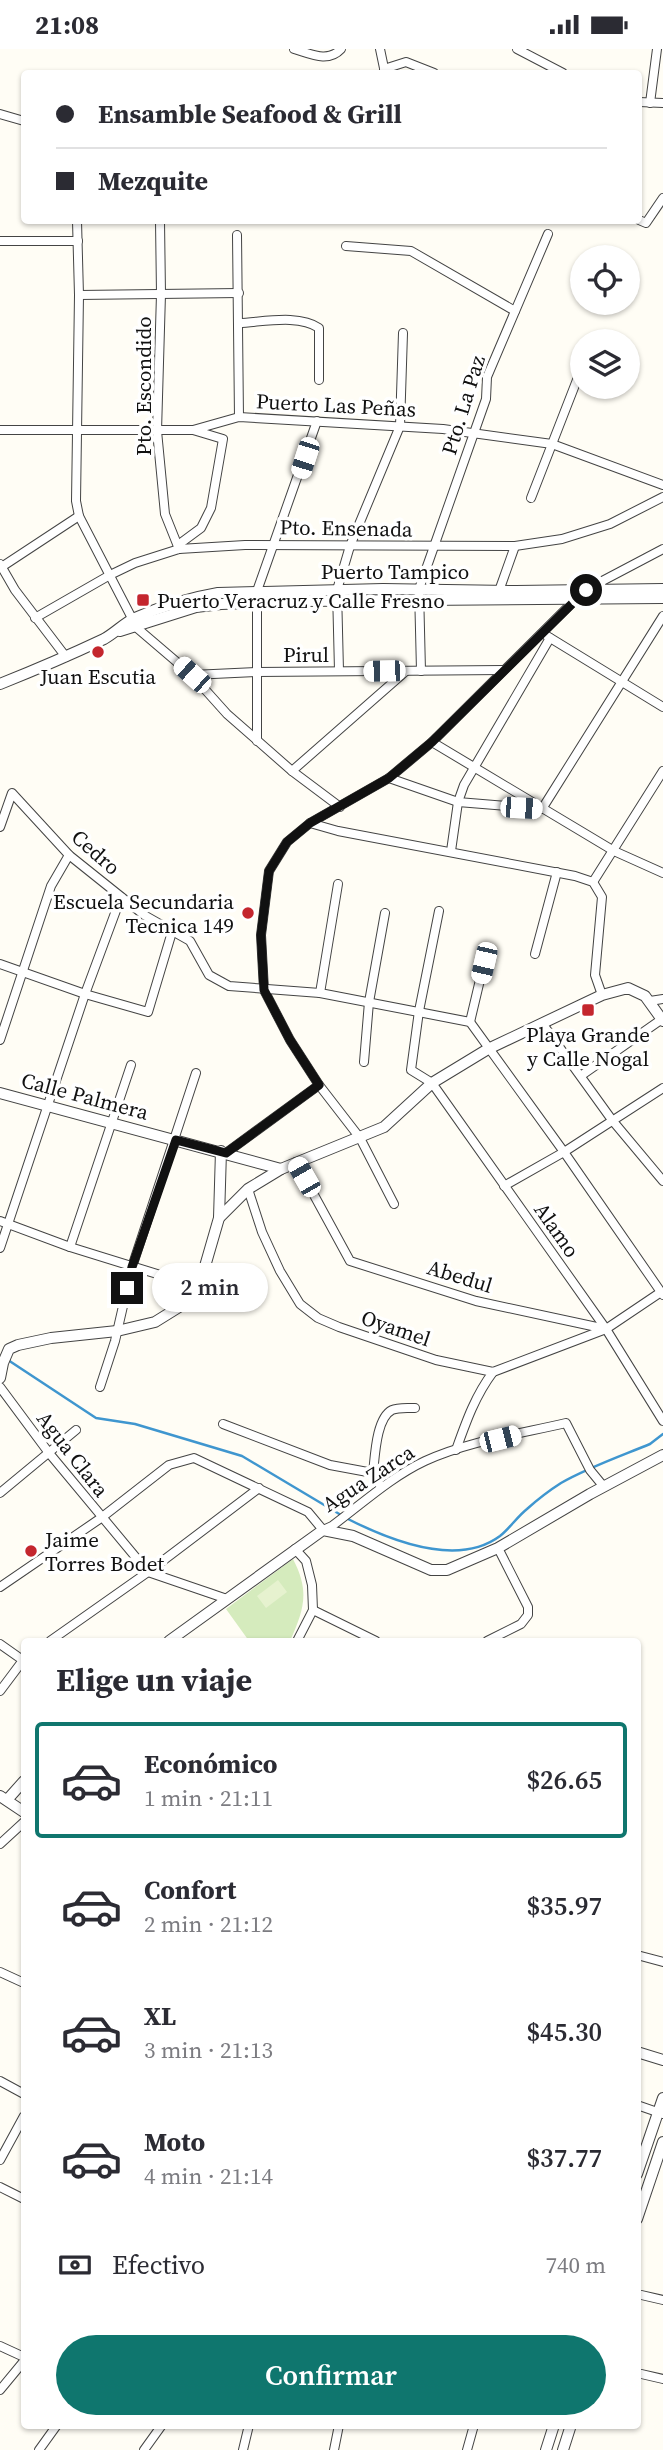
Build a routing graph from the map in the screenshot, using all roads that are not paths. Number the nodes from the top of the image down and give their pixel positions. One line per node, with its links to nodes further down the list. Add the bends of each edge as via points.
1 (294, 49): 2 (street, via 322,57 336,55)
2 (341, 49)
3 (380, 49): 6 (street)
4 (517, 49): 9 (street)
5 (657, 49): 11 (street)
6 (385, 70)
7 (387, 70): 8 (street, via 406,62)
8 (426, 70)
9 (557, 70)
10 (642, 102): 11 (street)
11 (650, 103): 12 (street)
12 (663, 103)
13 (0, 114): 14 (street)
14 (21, 120)
15 (663, 198): 16 (street, via 646,223)
16 (642, 221)
17 (77, 224): 22 (street)
18 (160, 224): 25 (street, Pto. Escondido)
19 (548, 234): 27 (street, Pto. La Paz)
20 (237, 235): 24 (street)
21 (0, 241): 22 (street)
22 (78, 241): 26 (street)
23 (346, 246): 27 (street, via 411,251)
24 (239, 293): 25 (street); 28 (street)
25 (161, 294): 26 (street); 38 (street, Pto. Escondido)
26 (79, 295): 36 (street)
27 (515, 311): 39 (street, Pto. La Paz, via 487,377 486,399)
28 (239, 323): 30 (street, via 295,321 319,328); 32 (street)
29 (403, 333): 34 (street)
30 (319, 380)
31 (570, 398): 40 (street)
32 (239, 417): 33 (street, Puerto Las Peñas); 37 (street, Puerto Las Peñas)
33 (317, 421): 34 (street, Puerto Las Peñas); 45 (street)
34 (400, 426): 39 (street, Puerto Las Peñas); 46 (street)
35 (0, 430): 36 (street, Puerto Las Peñas)
36 (76, 430): 38 (street, Puerto Las Peñas); 44 (street)
37 (192, 430): 38 (street, Puerto Las Peñas); 48 (street, via 223,439 211,508 201,528)
38 (158, 431): 48 (street, Pto. Escondido, via 165,515)
39 (473, 433): 40 (street, Puerto Las Peñas); 49 (street, Pto. La Paz)
40 (552, 444): 41 (street, Puerto Las Peñas); 43 (street)
41 (663, 485)
42 (663, 497): 47 (street, Pto. Ensenada, via 562,540)
43 (531, 499)
44 (79, 516): 51 (street); 52 (street)
45 (273, 545): 46 (street, Pto. Ensenada); 48 (street, Pto. Ensenada); 57 (street)
46 (350, 546): 49 (street, Pto. Ensenada); 58 (street)
47 (515, 546): 49 (street, Pto. Ensenada); 55 (street)
48 (179, 547): 52 (street, Pto. Ensenada)
49 (433, 547): 56 (street, Pto. La Paz)
50 (663, 548): 54 (street)
51 (0, 567): 62 (street)
52 (110, 575): 62 (street, Pto. Ensenada); 63 (street)
53 (663, 589): 54 (street, Puerto Tampico)
54 (586, 590): 55 (street, Puerto Tampico); 60 (street)
55 (499, 591): 56 (street, Puerto Tampico)
56 (419, 594): 58 (street, Puerto Tampico); 60 (street, Puerto Tampico); 70 (street)
57 (257, 596): 58 (street, Puerto Tampico); 63 (street, Puerto Tampico, via 192,597); 71 (street)
58 (337, 596): 68 (street)
59 (663, 598): 60 (street, Puerto Tampico)
60 (576, 599): 64 (street)
61 (663, 616): 73 (street)
62 (35, 618): 66 (street)
63 (134, 624): 66 (street); 72 (street)
64 (541, 633): 65 (street); 67 (street)
65 (550, 638): 73 (street); 78 (street)
66 (66, 657): 74 (street)
67 (504, 670): 70 (street, Pirul); 77 (street)
68 (339, 671): 69 (street, Pirul); 71 (street, Pirul)
69 (407, 671): 70 (street, Pirul); 79 (street)
70 (421, 671)
71 (257, 672): 72 (street, Pirul); 76 (street)
72 (192, 675): 76 (street)
73 (621, 681): 75 (street); 84 (street)
74 (0, 684)
75 (663, 707)
76 (257, 741): 79 (street)
77 (432, 742): 78 (street); 81 (street)
78 (473, 768): 82 (street); 84 (street)
79 (292, 771): 83 (street)
80 (663, 771): 88 (street)
81 (389, 778): 82 (street); 83 (street)
82 (458, 801): 84 (street); 87 (street)
83 (340, 807): 85 (street)
84 (542, 809): 88 (street)
85 (310, 823): 87 (street); 102 (street, via 287,842 269,871 261,935)
86 (0, 827): 89 (street, Cedro, via 12,793)
87 (451, 851): 90 (street)
88 (614, 851): 91 (street); 92 (street)
89 (69, 855): 94 (street, Cedro); 101 (street, via 51,886)
90 (557, 872): 92 (street); 98 (street)
91 (663, 873)
92 (593, 882): 105 (street, via 602,897 595,975)
93 (338, 884): 103 (street)
94 (121, 897): 97 (street, Cedro); 104 (street)
95 (439, 911): 109 (street)
96 (385, 913): 108 (street)
97 (172, 932): 102 (street, Cedro, via 190,941 209,975 229,986); 104 (street, via 148,1012)
98 (535, 954)
99 (484, 963): 111 (street)
100 (0, 964): 101 (street)
101 (23, 971): 104 (street); 113 (street)
102 (264, 990): 103 (street, Cedro); 120 (street)
103 (320, 993): 108 (street, Cedro)
104 (85, 994): 123 (street)
105 (602, 995): 107 (street, via 628,988); 112 (street)
106 (663, 999): 107 (street)
107 (650, 1001): 110 (street)
108 (369, 1002): 109 (street, Cedro); 115 (street)
109 (419, 1011): 111 (street, Cedro); 119 (street, Alamo, via 411,1070)
110 (662, 1020): 118 (street)
111 (470, 1022): 114 (street)
112 (542, 1023): 114 (street); 118 (street)
113 (0, 1040)
114 (488, 1049): 119 (street); 129 (street)
115 (364, 1062)
116 (131, 1065): 125 (street)
117 (196, 1073): 127 (street)
118 (582, 1075): 124 (street)
119 (432, 1083): 126 (street, via 384,1128); 133 (street, Alamo)
120 (319, 1085): 126 (street); 128 (street)
121 (663, 1087): 124 (street)
122 (0, 1093): 123 (street, Calle Palmera)
123 (49, 1106): 125 (street, Calle Palmera); 137 (street)
124 (612, 1120): 129 (street); 132 (street)
125 (113, 1123): 127 (street, Calle Palmera); 138 (street)
126 (360, 1138): 130 (street); 135 (street)
127 (176, 1140): 128 (street, Calle Palmera); 140 (street)
128 (223, 1152): 131 (street, Calle Palmera); 136 (street)
129 (564, 1152): 133 (street); 142 (street)
130 (296, 1163): 131 (street); 143 (street, Abedul, via 350,1261 476,1301)
131 (281, 1169): 134 (street)
132 (663, 1181)
133 (504, 1186): 143 (street, Alamo)
134 (248, 1189): 136 (street); 145 (street, Oyamel, via 280,1271 300,1304 318,1318 436,1360)
135 (394, 1203)
136 (219, 1219): 141 (street)
137 (4, 1222): 138 (street); 139 (street)
138 (70, 1247): 140 (street)
139 (0, 1248)
140 (132, 1267): 141 (street); 144 (street)
141 (199, 1287): 144 (street, via 192,1299 155,1322)
142 (662, 1294): 143 (street)
143 (606, 1329): 145 (street); 150 (street, Alamo)
144 (117, 1331): 146 (street, via 51,1338 9,1349); 148 (street)
145 (493, 1372): 153 (street, via 470,1411)
146 (0, 1378)
147 (0, 1387): 154 (street, Agua Clara)
148 (100, 1387)
149 (415, 1408): 156 (street, via 393,1409 384,1416)
150 (663, 1421)
151 (223, 1424): 156 (street, via 330,1465)
152 (76, 1430): 154 (street)
153 (456, 1450): 157 (street, Agua Zarca, via 566,1423 590,1470); 158 (street, Agua Zarca)
154 (49, 1453): 160 (street); 161 (street, Agua Clara)
155 (663, 1455): 157 (street)
156 (373, 1473): 158 (street)
157 (604, 1486): 163 (street)
158 (381, 1487): 162 (street, Agua Zarca)
159 (259, 1488): 161 (street, via 194,1458 169,1465); 162 (street, via 308,1512); 165 (street)
160 (0, 1493)
161 (101, 1518): 165 (street, Agua Clara); 166 (street)
162 (327, 1528): 163 (street, via 431,1570 447,1570); 164 (street)
163 (498, 1548): 173 (street, via 528,1615 521,1624)
164 (295, 1549): 167 (street); 168 (street, via 306,1561)
165 (148, 1572): 167 (street); 169 (street)
166 (0, 1587)
167 (227, 1599): 170 (street)
168 (313, 1610): 171 (street); 172 (street)
169 (54, 1638)
170 (173, 1638)
171 (299, 1638)
172 (370, 1638)
173 (493, 1638)
174 (0, 1644): 175 (street)
175 (21, 1658)
176 (21, 1664): 177 (street)
177 (0, 1691)
178 (21, 1783): 179 (street)
179 (3, 1798): 180 (street)
180 (21, 1810)
181 (21, 1825): 182 (street)
182 (0, 1843)
183 (641, 1956): 184 (street)
184 (663, 1962)
185 (0, 1972): 186 (street)
186 (21, 1982)
187 (641, 2053): 188 (street)
188 (663, 2060)
189 (0, 2081): 190 (street)
190 (21, 2092)
191 (663, 2098): 193 (street)
192 (641, 2106): 193 (street)
193 (661, 2114): 197 (street)
194 (21, 2122): 196 (street)
195 (663, 2142): 200 (street)
196 (0, 2160)
197 (641, 2164)
198 (0, 2187): 199 (street)
199 (21, 2198)
200 (641, 2207)
201 (641, 2295): 202 (street)
202 (663, 2300)
203 (0, 2346): 204 (street)
204 (21, 2357)
205 (21, 2363): 208 (street)
206 (641, 2374): 207 (street)
207 (663, 2379)
208 (0, 2390)
209 (54, 2429): 216 (street)
210 (159, 2429): 217 (street)
211 (248, 2429): 218 (street)
212 (338, 2429): 219 (street)
213 (473, 2429): 220 (street)
214 (553, 2429): 221 (street)
215 (570, 2429): 222 (street)
216 (39, 2450)
217 (144, 2450)
218 (243, 2450)
219 (334, 2450)
220 (467, 2450)
221 (545, 2450)
222 (563, 2450)

